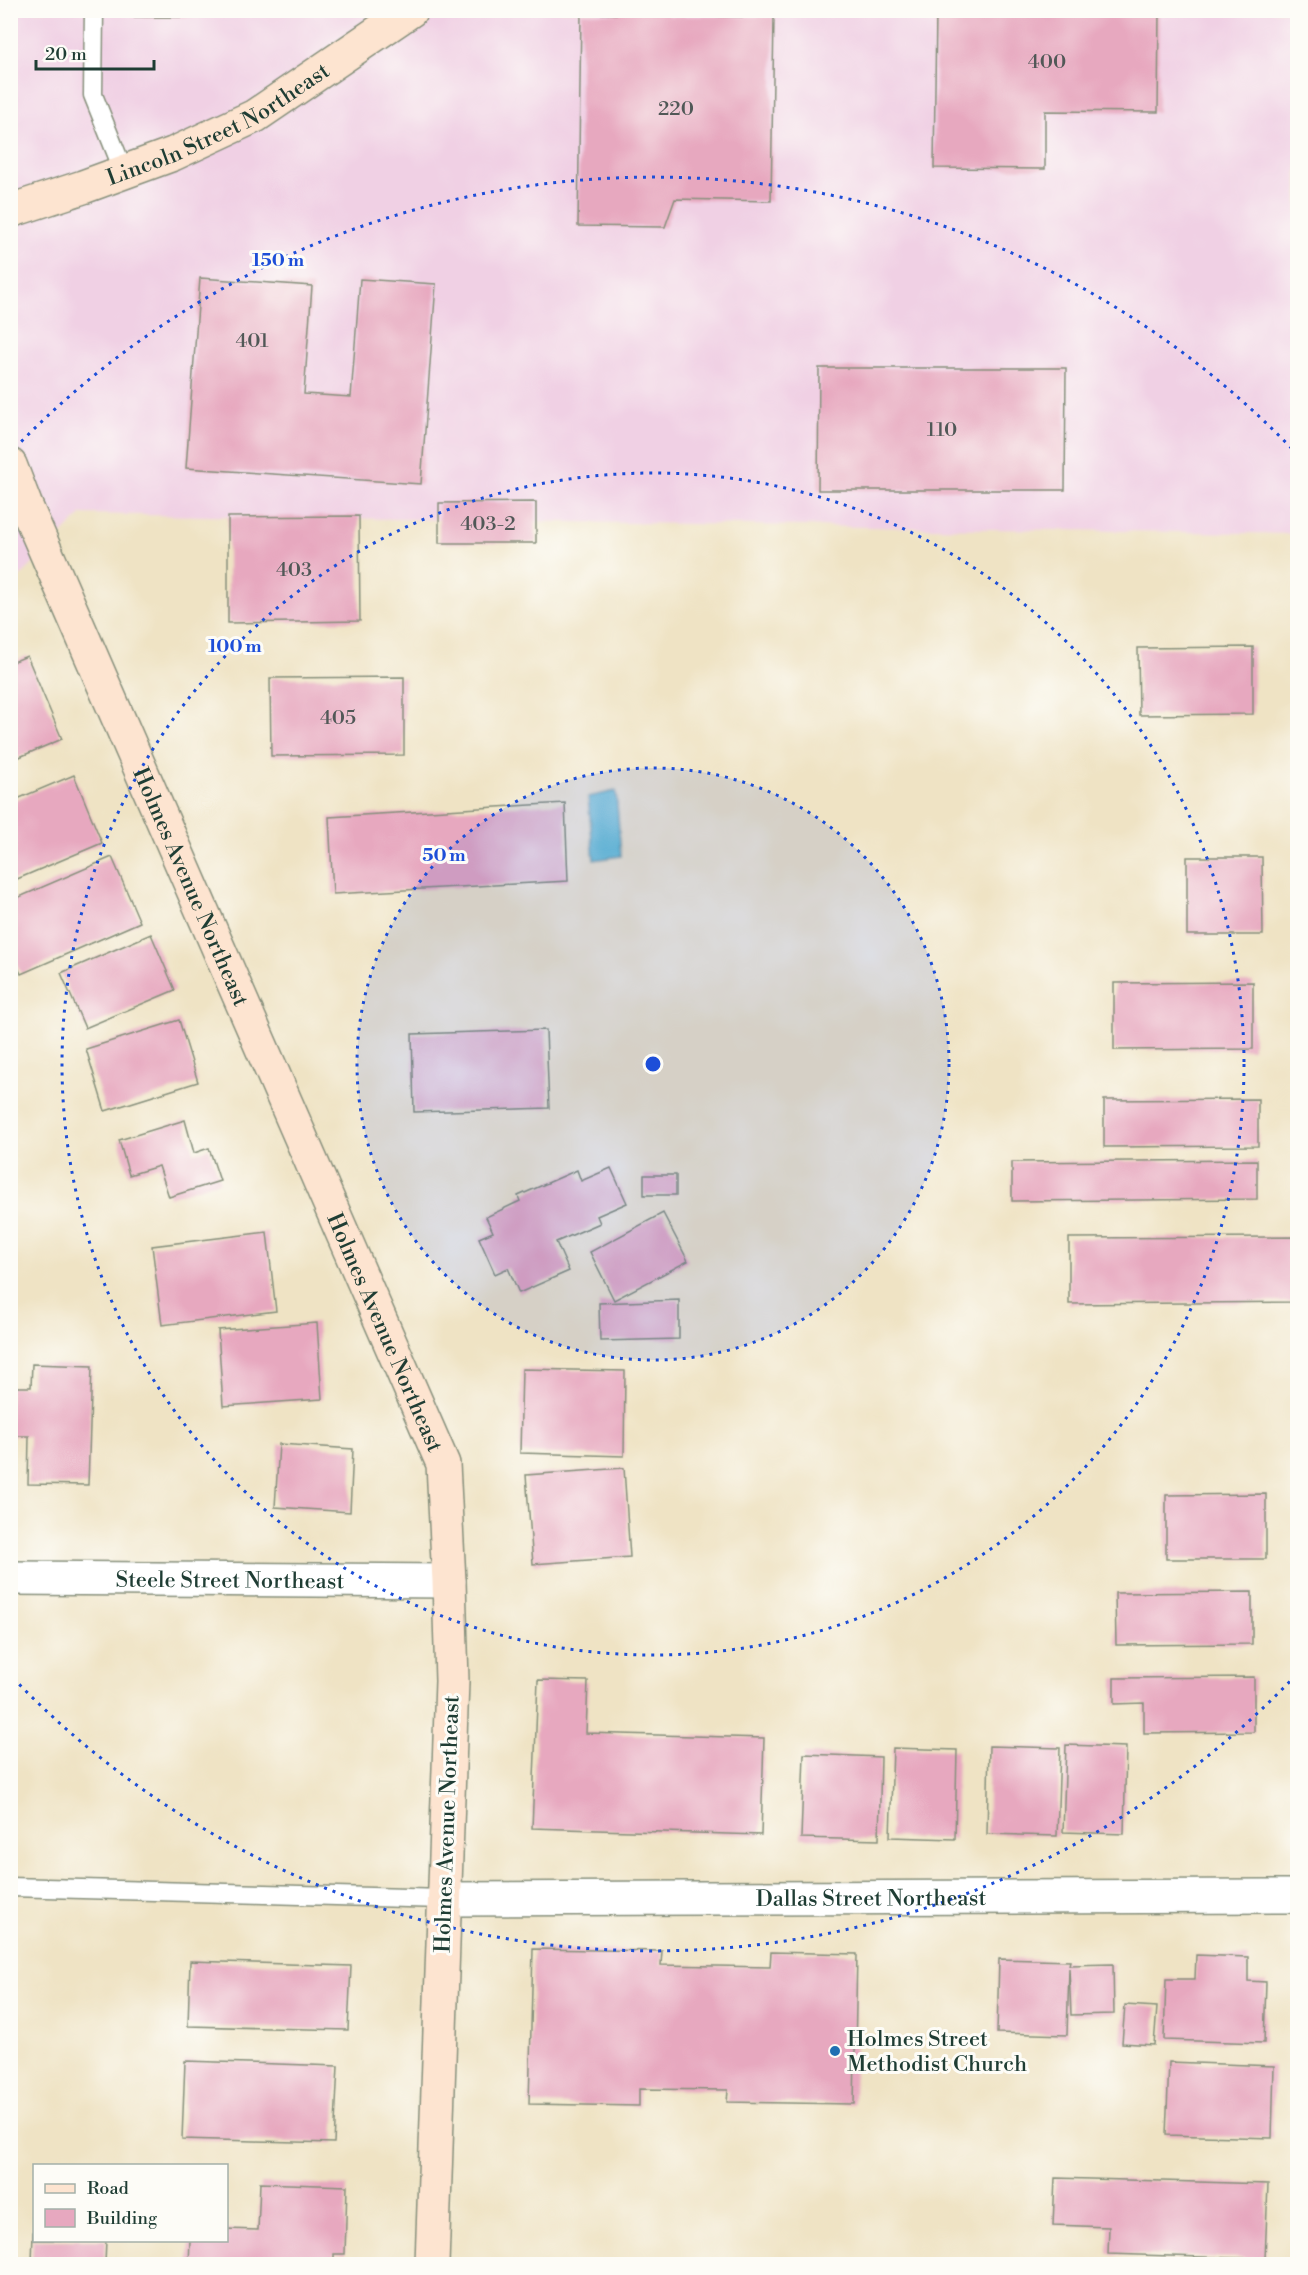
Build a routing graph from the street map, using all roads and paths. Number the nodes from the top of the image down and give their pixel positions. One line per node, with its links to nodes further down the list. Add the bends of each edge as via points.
1 (94, 10): 3 (lane, via 93,95)
2 (411, 10): 3 (main road, Lincoln Street Northeast, via 255,116)
3 (124, 172): 4 (main road, Lincoln Street Northeast)
4 (10, 211)
5 (10, 465): 6 (main road, Holmes Avenue Northeast)
6 (18, 510): 8 (main road, Holmes Avenue Northeast, via 442,1464)
7 (10, 1578): 8 (street, Steele Street Northeast)
8 (449, 1581): 11 (main road, Holmes Avenue Northeast, via 452,1681)
9 (10, 1887): 11 (lane)
10 (1298, 1896): 11 (street, Dallas Street Northeast)
11 (443, 1899): 12 (main road, Holmes Avenue Northeast)
12 (432, 2265)

